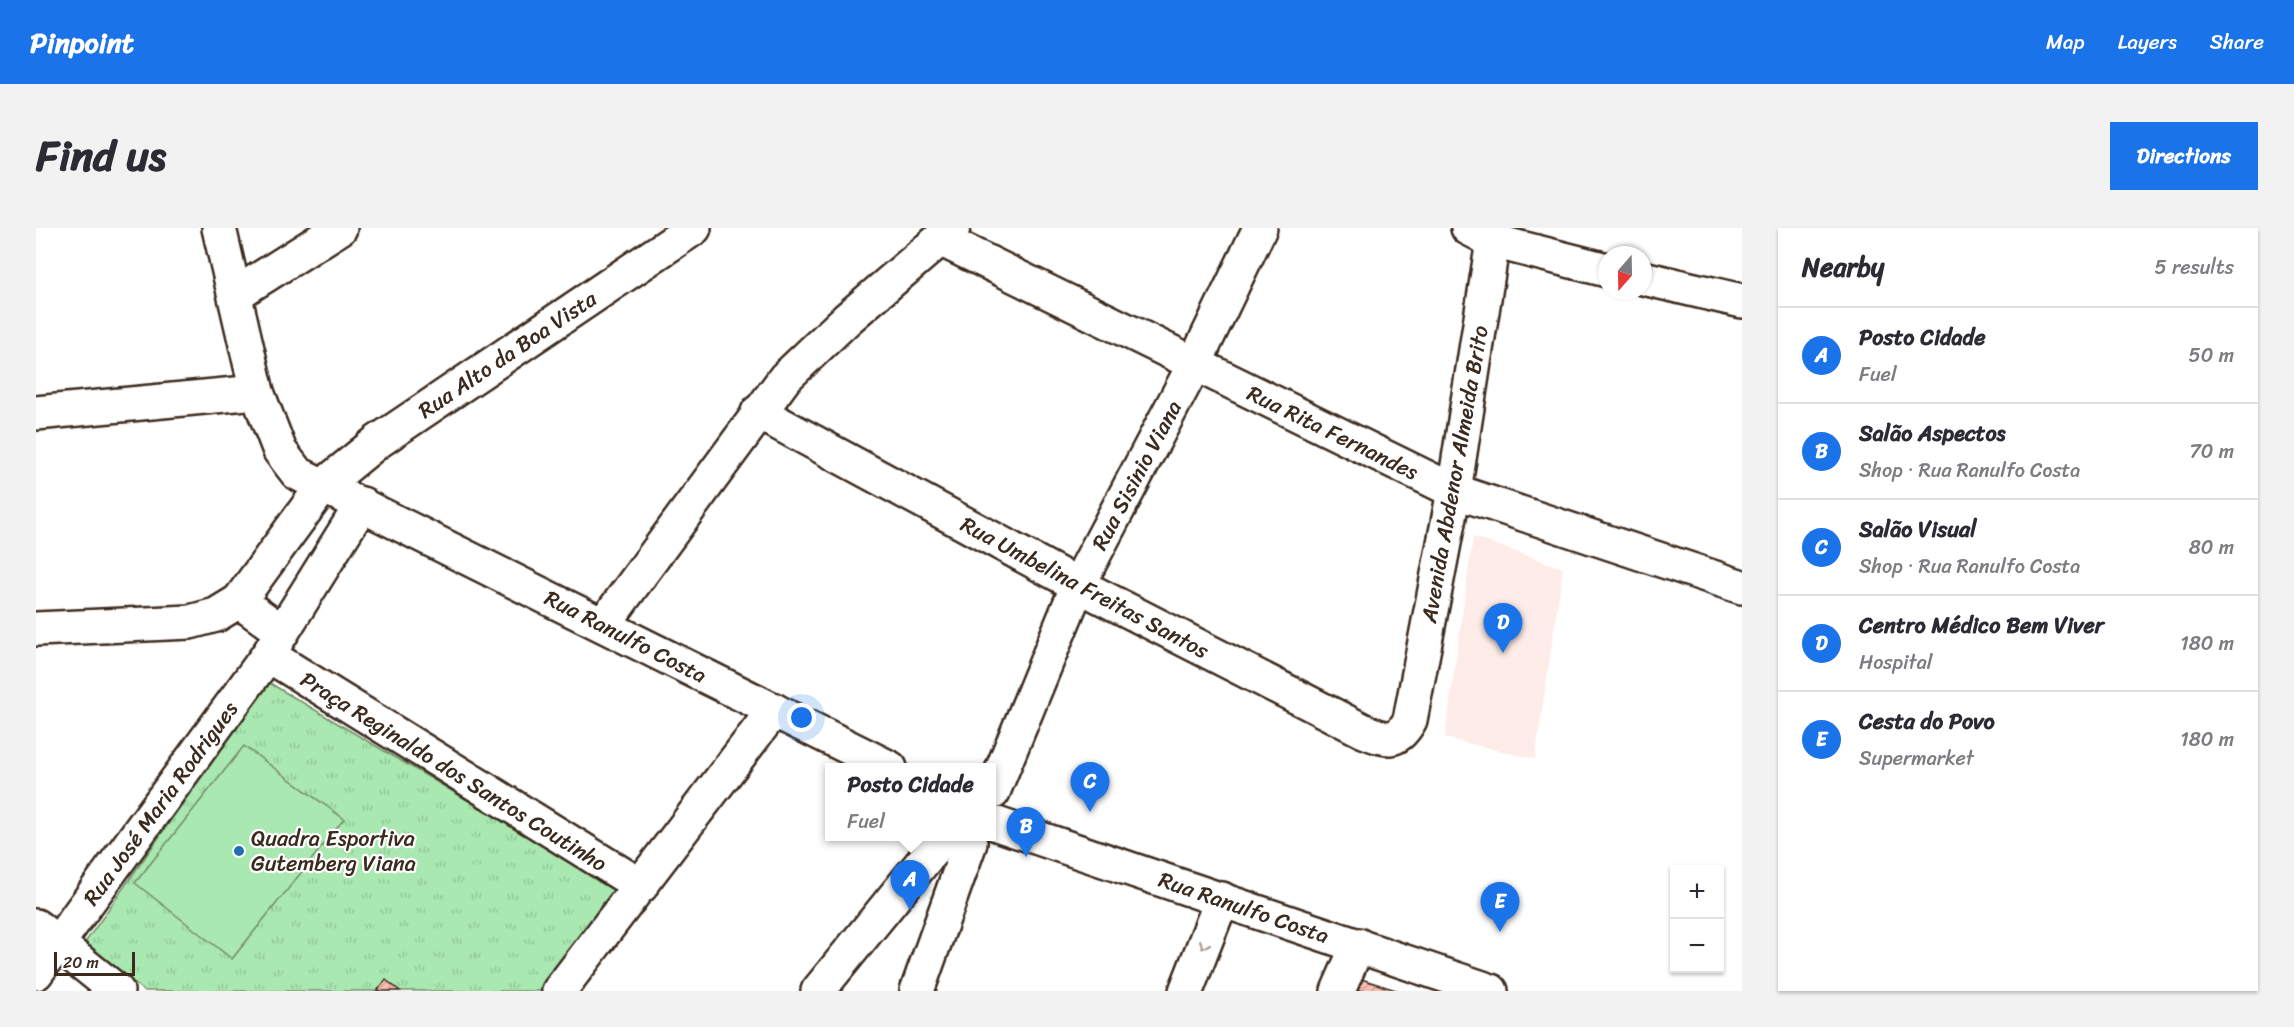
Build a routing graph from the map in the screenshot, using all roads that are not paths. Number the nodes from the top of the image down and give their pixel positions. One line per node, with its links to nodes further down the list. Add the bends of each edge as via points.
1 (219, 228): 9 (street, Rua Ranulfo Costa)
2 (340, 228): 9 (street)
3 (694, 228): 15 (street, Rua Alto da Boa Vista, via 377,442)
4 (1260, 228): 11 (street, Rua Sisinio Viana)
5 (943, 232): 11 (street, Rua Rita Fernandes); 13 (street, via 809,354)
6 (1485, 232): 7 (street); 16 (street, Avenida Abdenor Almeida Brito)
7 (1598, 267)
8 (1652, 279): 10 (street)
9 (236, 294): 12 (street, Rua Ranulfo Costa)
10 (1740, 294)
11 (1194, 364): 16 (street, Rua Rita Fernandes); 18 (street, Rua Sisinio Viana)
12 (258, 393): 14 (street); 15 (street, Rua Ranulfo Costa, via 287,463 297,473)
13 (758, 412): 18 (street, Rua Umbelina Freitas Santos); 21 (street)
14 (36, 413)
15 (323, 486): 17 (street, Rua Ranulfo Costa); 20 (street, Rua Alto da Boa Vista)
16 (1455, 491): 19 (street, Rua Rita Fernandes); 25 (street, Avenida Abdenor Almeida Brito)
17 (362, 504): 21 (street, Rua Ranulfo Costa); 23 (street, Rua José Maria Rodrigues)
18 (1078, 585): 25 (street, Rua Umbelina Freitas Santos, via 1364,731 1393,739 1403,734); 27 (street, Rua Sisinio Viana)
19 (1742, 587)
20 (239, 602): 22 (street, via 216,615 190,622); 23 (street, Praça Reginaldo dos Santos Coutinho)
21 (604, 624): 24 (street, Rua Ranulfo Costa)
22 (36, 629)
23 (275, 644): 31 (street, Praça Reginaldo dos Santos Coutinho); 33 (street, Rua José Maria Rodrigues)
24 (774, 710): 26 (street, Rua Ranulfo Costa); 31 (street)
25 (1410, 720)
26 (880, 763)
27 (996, 781)
28 (967, 841): 38 (street)
29 (971, 841): 39 (street)
30 (996, 841): 32 (street, Rua Ranulfo Costa)
31 (641, 886): 37 (street)
32 (1222, 899): 34 (street, Rua Ranulfo Costa); 40 (street, one-way to 40)
33 (47, 935): 35 (street, Rua José Maria Rodrigues); 36 (street)
34 (1359, 945): 41 (street); 42 (street, Rua Ranulfo Costa)
35 (36, 973)
36 (117, 991)
37 (559, 991)
38 (818, 991)
39 (917, 991)
40 (1186, 991)
41 (1338, 991)
42 (1491, 991)

